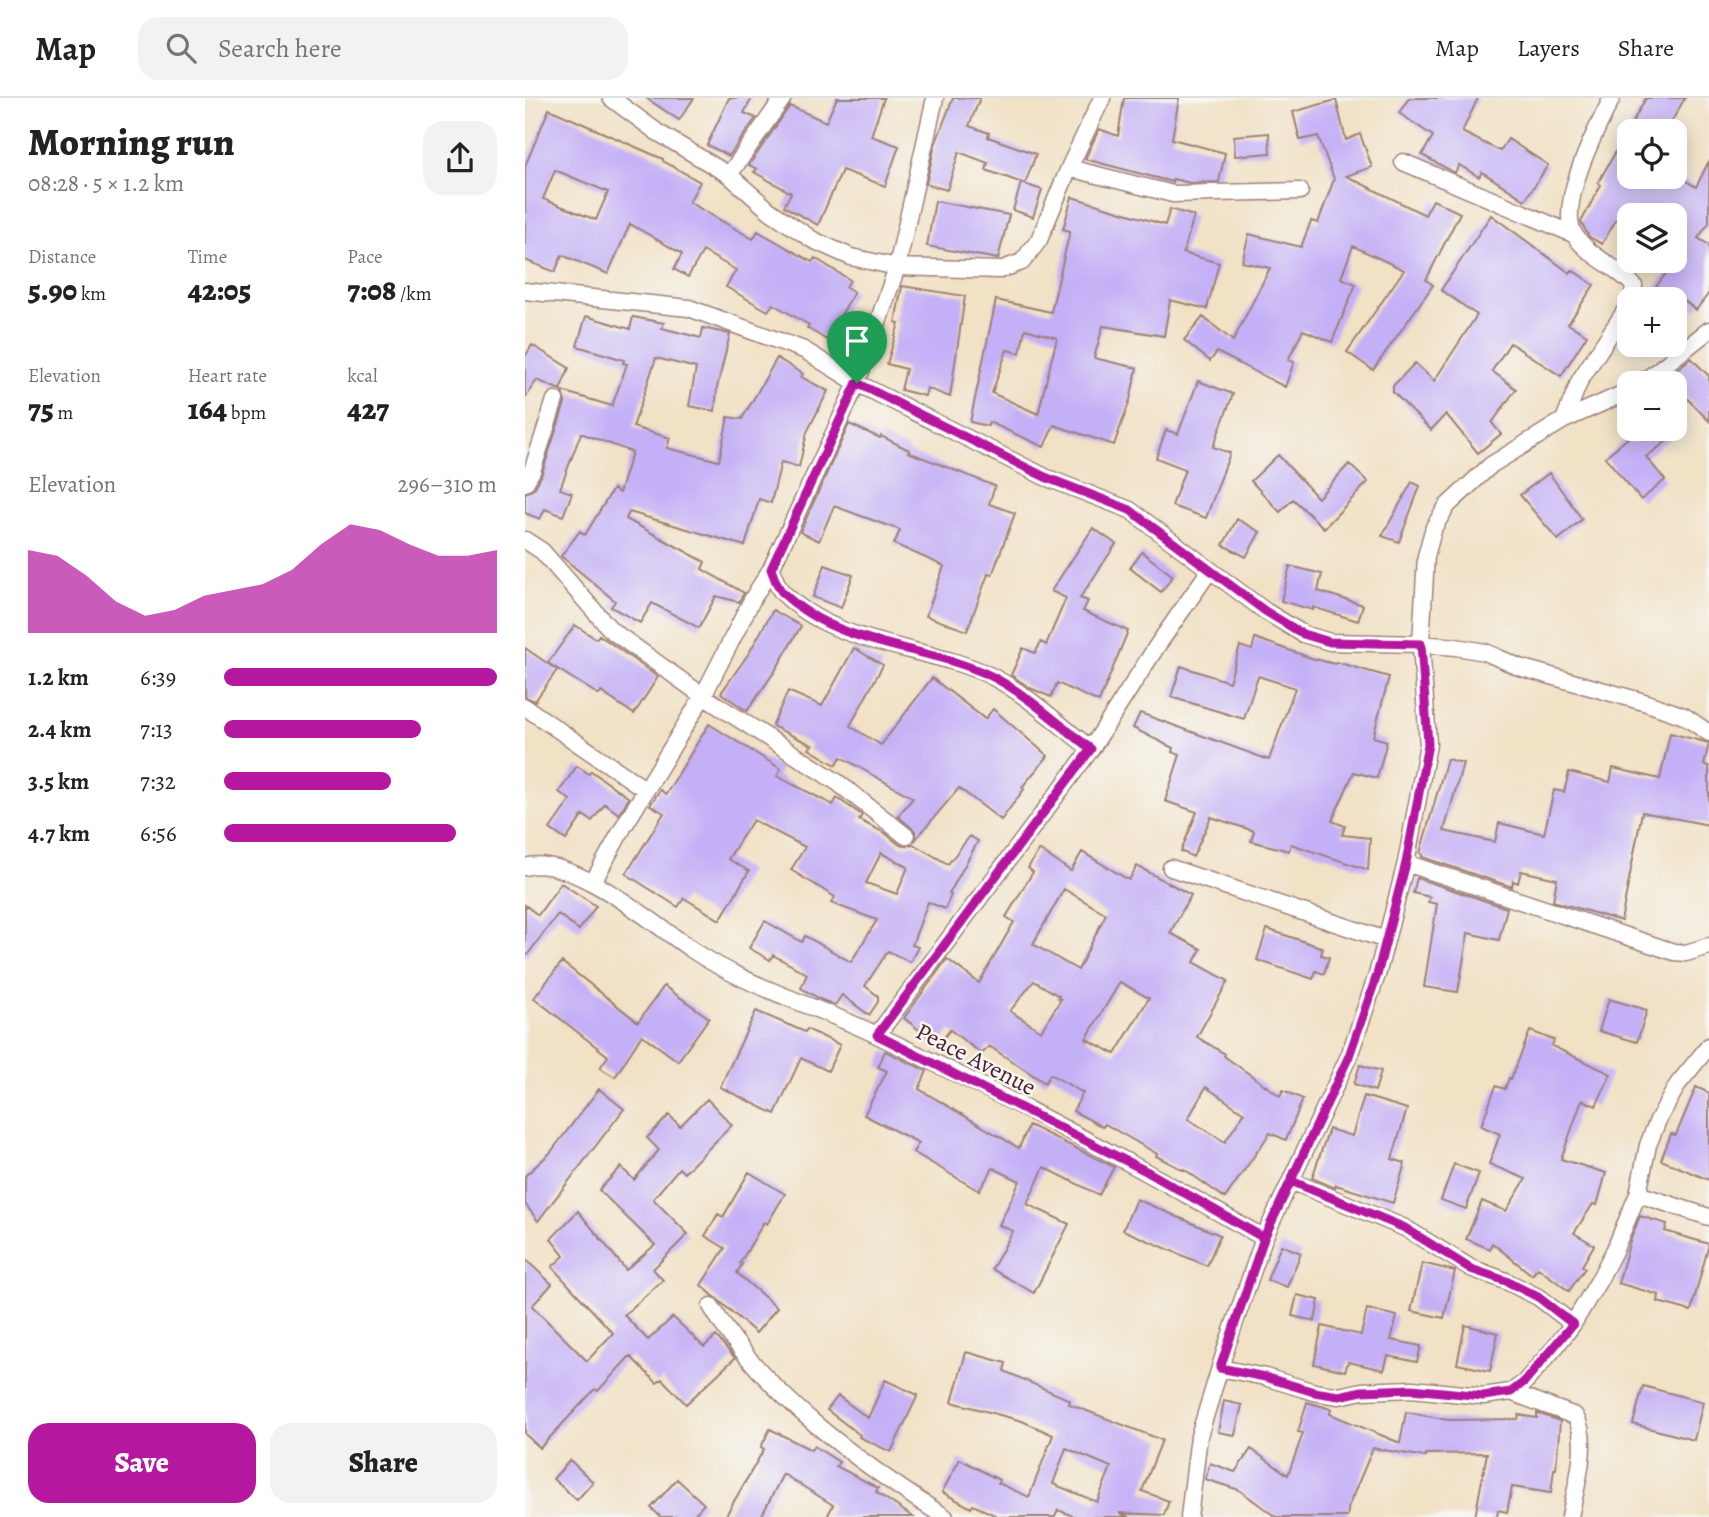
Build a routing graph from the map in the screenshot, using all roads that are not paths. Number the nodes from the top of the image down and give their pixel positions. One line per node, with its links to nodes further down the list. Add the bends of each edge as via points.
1 (611, 98): 8 (street)
2 (783, 98): 8 (street)
3 (935, 98): 11 (street)
4 (1102, 98): 7 (street)
5 (1612, 98): 10 (street, via 1574,187 1570,210)
6 (1403, 162): 10 (street)
7 (1069, 168): 9 (street, via 1173,194); 11 (street, via 1039,240 1022,262 1000,270)
8 (729, 176): 11 (street, via 813,240 851,257)
9 (1300, 191)
10 (1573, 234): 12 (street)
11 (897, 267): 17 (street)
12 (1634, 287)
13 (525, 291): 17 (street, via 689,308 804,349)
14 (1617, 323): 20 (street, via 1580,380)
15 (1709, 330): 16 (street)
16 (1657, 371)
17 (857, 383): 23 (street); 24 (street, via 1045,477 1130,510)
18 (1617, 396): 20 (street)
19 (555, 400): 21 (street)
20 (1564, 420): 25 (street, via 1491,465 1447,506 1434,527 1426,556)
21 (525, 483)
22 (525, 540): 26 (street, via 543,551 611,629)
23 (771, 569): 26 (street); 29 (street, via 781,591 806,611 844,631 958,662 993,677)
24 (1210, 570): 25 (street, via 1303,634 1330,642); 29 (street)
25 (1421, 644): 28 (street, via 1485,652 1518,667 1684,716); 32 (street, via 1428,744)
26 (703, 695): 30 (street); 31 (street, via 837,782)
27 (525, 707): 30 (street)
28 (1709, 733)
29 (1091, 749): 38 (street)
30 (646, 790): 35 (street)
31 (906, 836)
32 (1406, 863): 36 (street); 37 (street, via 1674,952)
33 (525, 867): 35 (street, Peace Avenue, via 550,865)
34 (1171, 868): 36 (street)
35 (593, 882): 38 (street, Peace Avenue, via 701,956)
36 (1386, 940): 40 (street, via 1349,1056)
37 (1709, 946)
38 (877, 1035): 43 (street, Peace Avenue, via 1146,1171)
39 (1709, 1046): 41 (street, via 1678,1084 1658,1120)
40 (1291, 1181): 43 (street); 45 (street, via 1405,1228 1471,1269 1538,1297)
41 (1638, 1194): 42 (street); 45 (street, via 1615,1250)
42 (1709, 1217)
43 (1264, 1238): 46 (street)
44 (711, 1306): 48 (street, via 773,1387 865,1463)
45 (1573, 1324): 47 (street)
46 (1220, 1368): 47 (street, via 1339,1396 1412,1389 1483,1396); 49 (street, via 1199,1436)
47 (1511, 1392): 50 (street, via 1575,1416 1581,1426 1583,1444)
48 (945, 1517)
49 (1189, 1517)
50 (1570, 1517)

